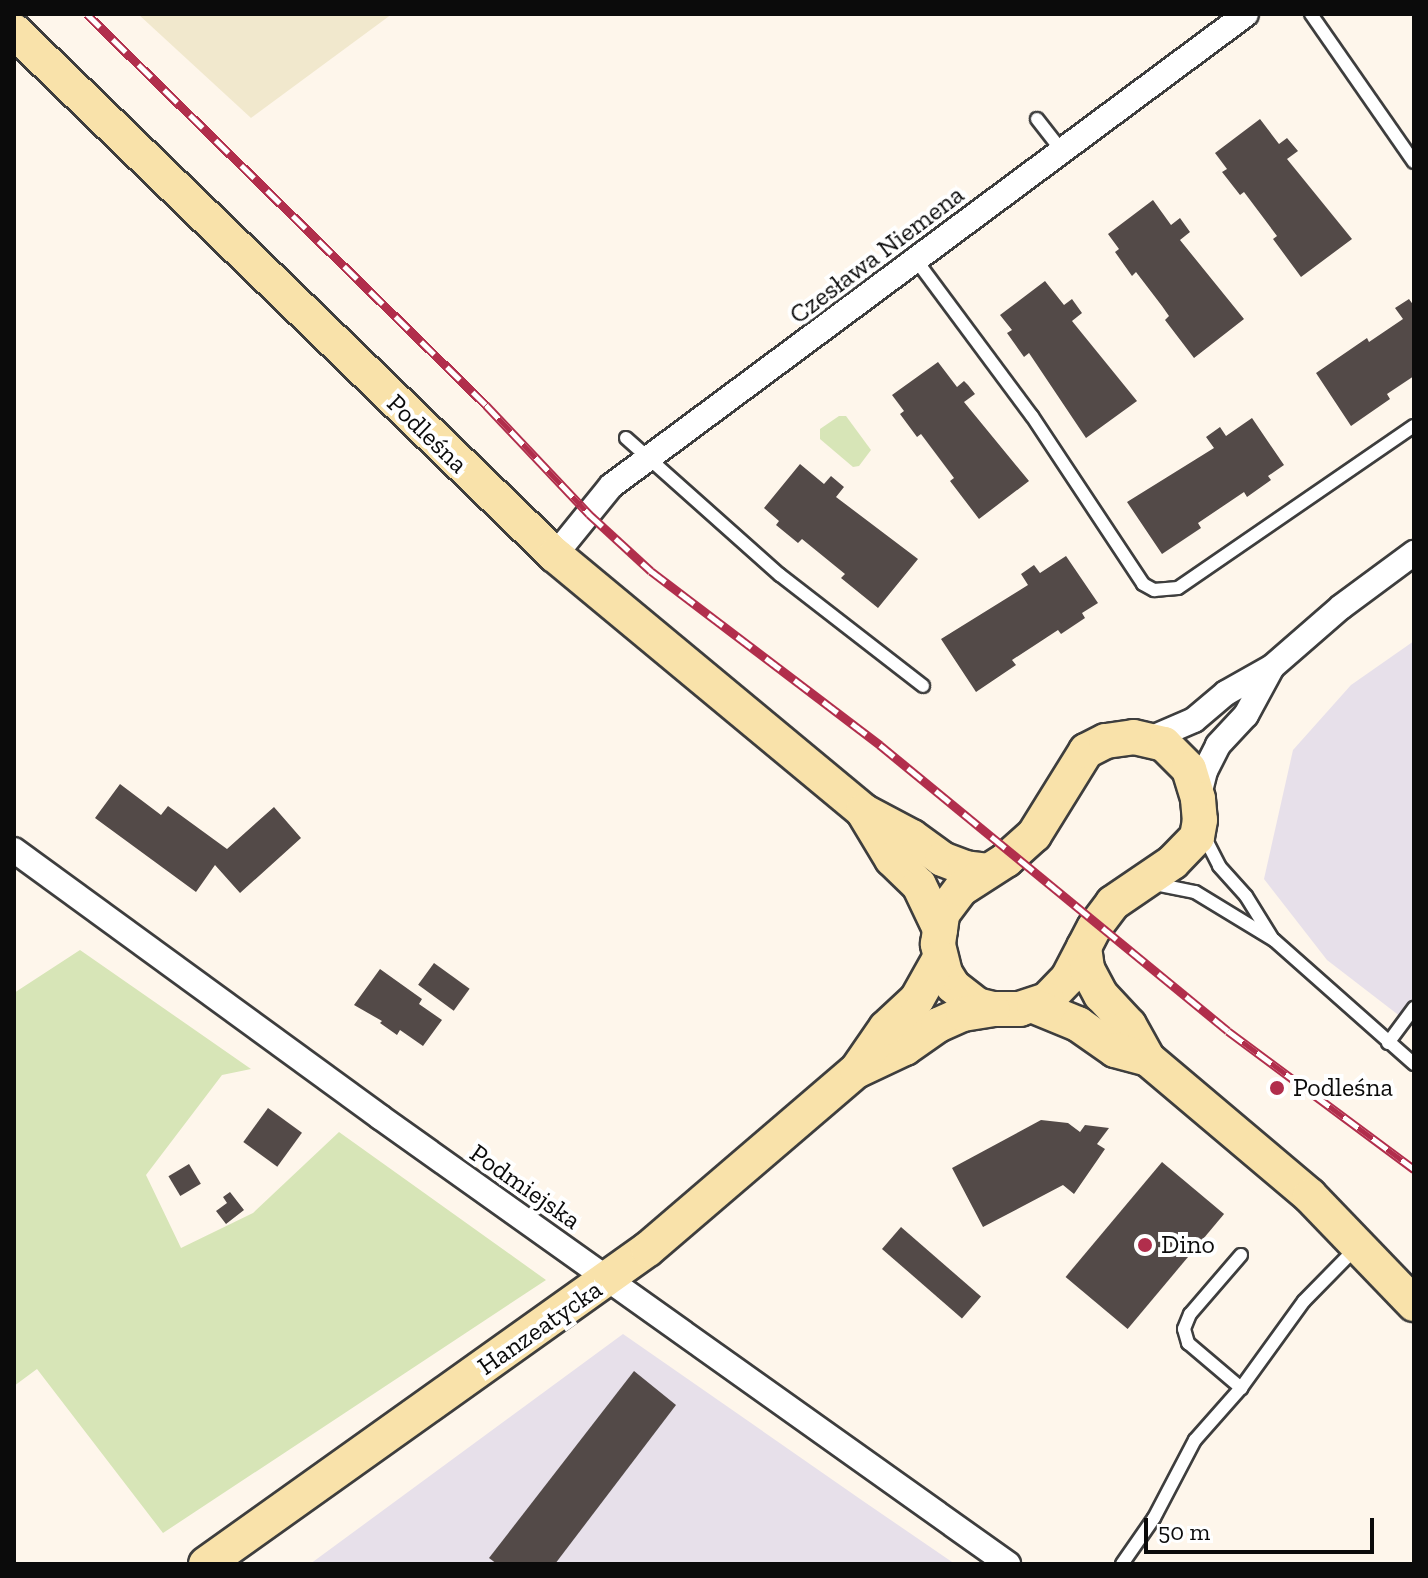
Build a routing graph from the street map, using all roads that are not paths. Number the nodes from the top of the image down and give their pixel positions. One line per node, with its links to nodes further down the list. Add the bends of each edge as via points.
1 (1246, 14): 5 (street, Czesława Niemena)
2 (1311, 14): 6 (lane)
3 (14, 31): 12 (street, Podleśna)
4 (1037, 119): 5 (lane)
5 (1062, 151): 7 (street, Czesława Niemena)
6 (1414, 162)
7 (916, 260): 8 (lane, via 1032,416 1143,584 1154,590 1178,588); 10 (street, Czesława Niemena)
8 (1414, 426)
9 (626, 438): 10 (lane)
10 (651, 459): 12 (street, Czesława Niemena, via 611,486); 14 (lane, via 780,575)
11 (1414, 553): 13 (street)
12 (555, 555): 17 (street, Podleśna)
13 (1272, 667): 15 (street, via 1226,693 1194,720); 16 (street, via 1246,715 1218,745 1205,771)
14 (923, 686)
15 (1150, 739): 16 (street, via 1180,757 1189,769); 19 (street, Hanzeatycka, via 1116,738 1086,751 1034,835)
16 (1199, 810): 20 (street, via 1190,848); 21 (lane, via 1205,843)
17 (863, 811): 19 (street, Podleśna, via 942,859); 22 (street, Podleśna, via 886,850 919,885)
18 (14, 850): 33 (street, Podmiejska)
19 (988, 871): 22 (street, Hanzeatycka, via 974,878 942,914)
20 (1136, 884): 21 (lane, via 1164,883 1195,892); 23 (street, via 1113,903)
21 (1274, 940): 27 (lane)
22 (940, 944): 26 (street, Podleśna, via 953,986 977,1005); 30 (street, Hanzeatycka, via 917,999 886,1028)
23 (1084, 947): 24 (street, via 1058,990); 28 (street, via 1087,969 1101,995 1129,1025)
24 (1034, 1006): 26 (street, Hanzeatycka); 28 (street, via 1078,1024 1115,1050)
25 (1414, 1008): 27 (lane)
26 (993, 1009): 30 (street, Hanzeatycka, via 938,1025 905,1048)
27 (1388, 1043): 29 (lane)
28 (1148, 1059): 31 (street, via 1270,1160)
29 (1414, 1064)
30 (857, 1070): 33 (street, Hanzeatycka)
31 (1360, 1245): 34 (street); 35 (lane, via 1304,1301)
32 (1241, 1255): 35 (lane, via 1190,1314 1184,1329 1188,1343)
33 (609, 1280): 36 (street, Hanzeatycka); 37 (street, Podmiejska)
34 (1414, 1304)
35 (1241, 1388): 38 (lane, via 1195,1440 1154,1518)
36 (206, 1564)
37 (1008, 1564)
38 (1122, 1564)

